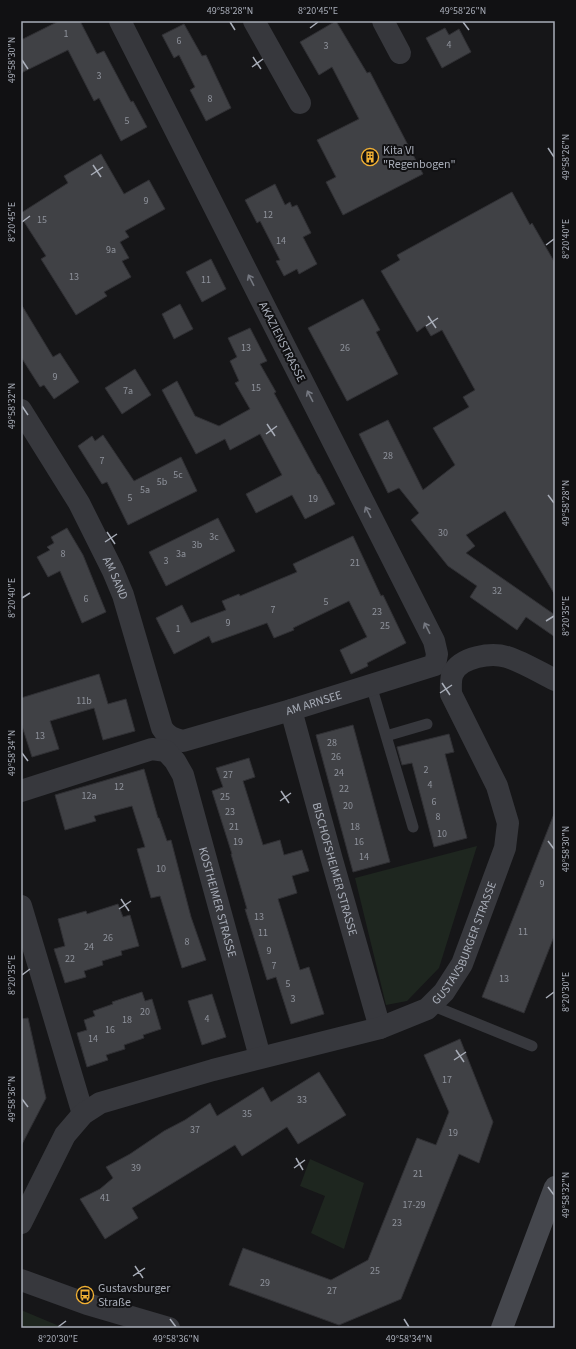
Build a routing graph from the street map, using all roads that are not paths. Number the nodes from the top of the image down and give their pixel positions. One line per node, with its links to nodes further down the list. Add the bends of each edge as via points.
1 (120, 21): 7 (street, AKAZIENSTRASSE, one-way to 1, via 434,642)
2 (254, 21): 5 (street)
3 (382, 21): 4 (street)
4 (400, 53)
5 (300, 103)
6 (21, 410): 13 (street, AM SAND, via 79,503 113,571 123,595 162,728 166,735 173,739 183,741)
7 (444, 668): 8 (street, via 488,655 506,657); 9 (street, AM ARNSEE); 17 (street, GUSTAVSBURGER STRASSE, via 451,681 451,694 497,786 508,823 505,848 462,964 444,992)
8 (555, 680)
9 (371, 685): 10 (street, AM ARNSEE); 12 (lane)
10 (291, 710): 13 (street, AM ARNSEE); 18 (street, BISCHOFSHEIMER STRASSE)
11 (427, 724): 12 (lane)
12 (386, 736): 15 (lane)
13 (192, 738)
14 (21, 791): 20 (street, KOSTHEIMER STRASSE, via 152,749 166,751 175,760 183,775)
15 (412, 827)
16 (21, 906): 21 (street)
17 (431, 1005): 18 (street, GUSTAVSBURGER STRASSE, via 427,1009); 19 (lane)
18 (380, 1028): 20 (street, GUSTAVSBURGER STRASSE)
19 (532, 1046)
20 (260, 1057): 21 (street, GUSTAVSBURGER STRASSE, via 100,1103)
21 (83, 1114): 23 (street, GUSTAVSBURGER STRASSE, via 60,1142)
22 (555, 1187): 26 (main road)
23 (21, 1223)
24 (21, 1280): 25 (street, via 87,1304)
25 (169, 1328)
26 (502, 1328)

